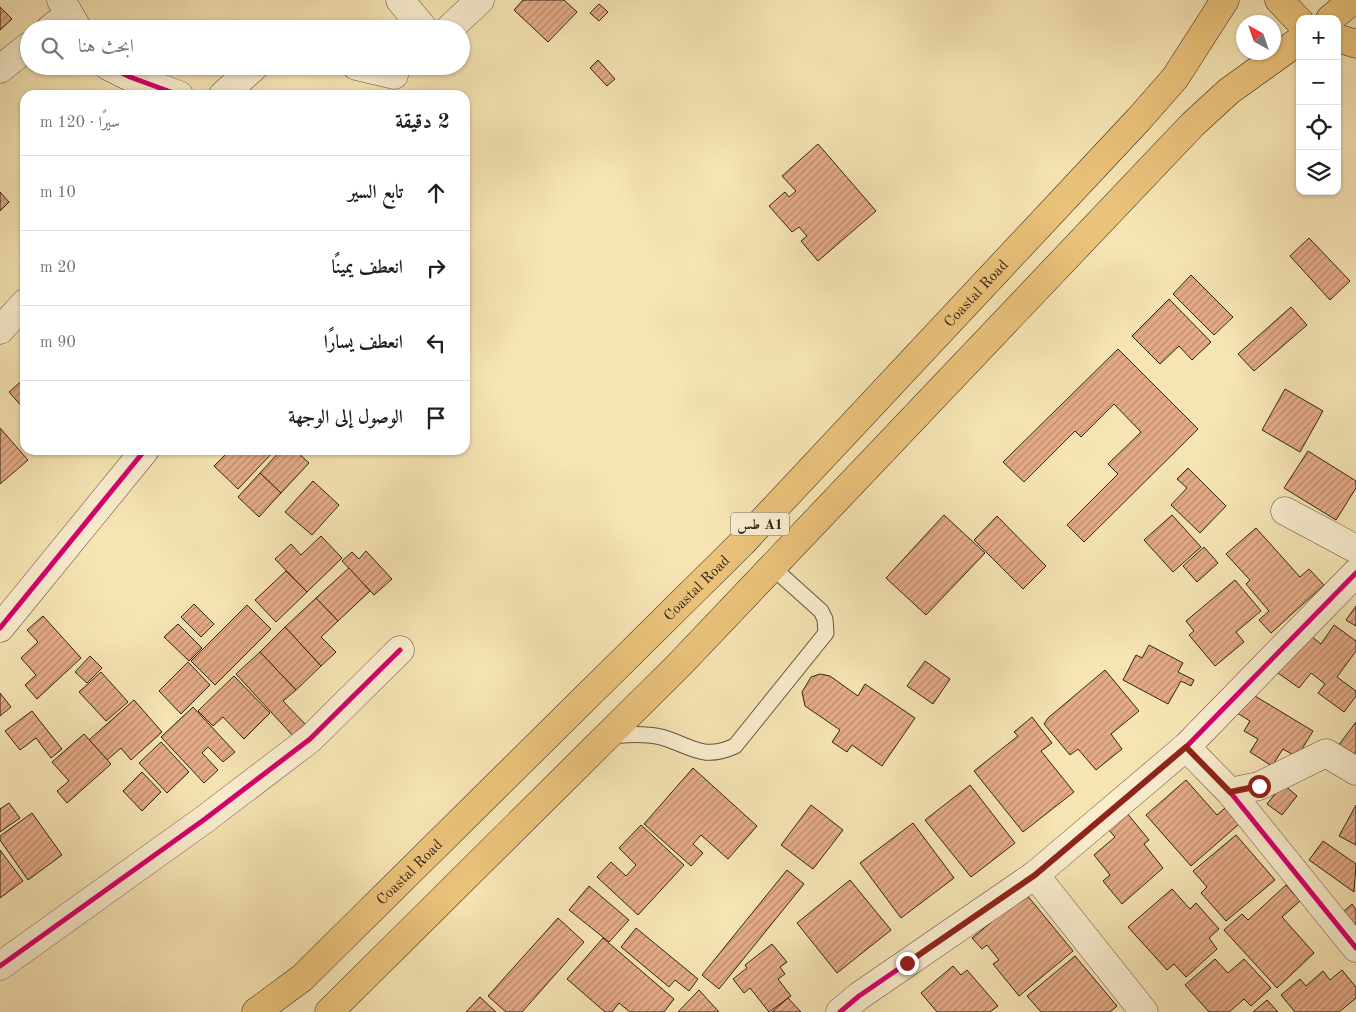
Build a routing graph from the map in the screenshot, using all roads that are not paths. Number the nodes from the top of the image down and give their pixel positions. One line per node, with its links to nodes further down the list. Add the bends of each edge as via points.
1 (400, 0): 8 (street)
2 (480, 0): 9 (street)
3 (1225, 0): 23 (main road, Coastal Road / طس A1, via 1175,78 1139,119)
4 (1279, 0): 7 (main road)
5 (1353, 0): 6 (main road)
6 (1335, 15)
7 (1296, 18)
8 (417, 20)
9 (459, 20)
10 (1341, 39): 12 (main road)
11 (1296, 43): 25 (main road, طس A1, via 1229,91 1193,124)
12 (1356, 44)
13 (20, 53): 14 (street)
14 (0, 69)
15 (126, 75): 17 (street)
16 (244, 75): 18 (street)
17 (165, 90)
18 (228, 90)
19 (20, 308): 20 (street)
20 (0, 330)
21 (141, 455): 27 (street)
22 (1285, 510): 24 (street)
23 (742, 543): 25 (main road); 37 (main road, Coastal Road / طس A1, via 302,978)
24 (1356, 549)
25 (772, 567): 29 (main road, طس A1); 29 (lane, via 821,611 826,633 735,746 718,752 700,753 647,735)
26 (1356, 573): 30 (street)
27 (0, 628)
28 (400, 650): 35 (street, via 310,739 205,819)
29 (606, 736): 38 (main road, طس A1)
30 (1186, 747): 32 (street); 33 (street)
31 (1356, 771): 32 (street, via 1326,754 1259,786)
32 (1230, 792): 34 (street)
33 (1035, 875): 36 (street); 39 (street)
34 (1356, 948)
35 (0, 966)
36 (857, 1007)
37 (256, 1012)
38 (329, 1012)
39 (1144, 1012)

